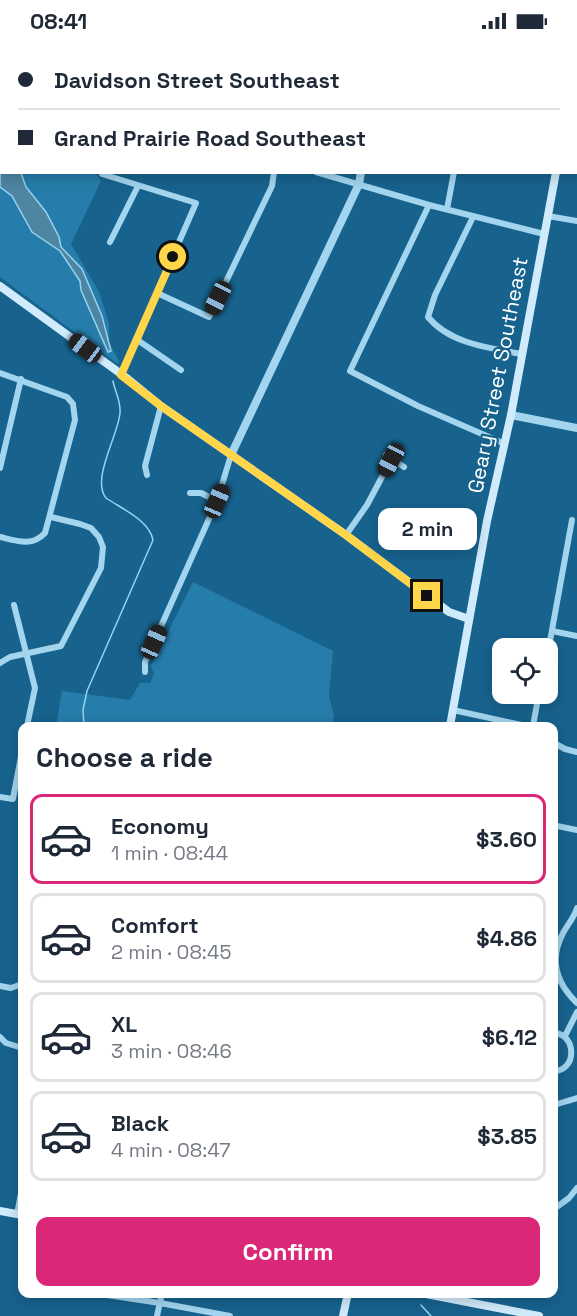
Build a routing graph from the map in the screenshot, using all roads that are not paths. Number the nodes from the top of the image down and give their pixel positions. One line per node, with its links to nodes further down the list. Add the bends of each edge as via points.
1 (106, 174): 8 (street)
2 (274, 174): 17 (street, via 272,186 208,317)
3 (323, 174): 7 (street)
4 (361, 174): 7 (street)
5 (454, 174): 10 (street)
6 (556, 174): 11 (main road, Geary Street Southeast)
7 (359, 184): 9 (street); 28 (street)
8 (138, 186): 15 (street); 17 (street, via 196,203)
9 (429, 205): 10 (street); 27 (street, via 350,371)
10 (447, 209): 12 (street)
11 (548, 216): 13 (street); 14 (main road, Geary Street Southeast)
12 (473, 217): 14 (street); 19 (street, via 428,318 470,343)
13 (577, 221)
14 (544, 234): 19 (main road, Geary Street Southeast)
15 (110, 242)
16 (0, 286): 22 (main road)
17 (157, 293): 18 (street)
18 (136, 339): 20 (street); 22 (street)
19 (522, 354): 25 (main road, Geary Street Southeast)
20 (181, 370)
21 (0, 373): 23 (street)
22 (121, 375): 24 (main road)
23 (21, 380): 30 (street); 34 (street, via 67,397 73,404 75,420)
24 (161, 406): 28 (main road); 31 (street, via 145,466)
25 (511, 415): 26 (street); 27 (main road, Geary Street Southeast)
26 (577, 428)
27 (505, 444): 39 (main road, Geary Street Southeast)
28 (231, 455): 33 (street); 36 (main road)
29 (404, 467): 36 (street, via 388,458 367,505)
30 (0, 468)
31 (147, 475)
32 (189, 493): 33 (street, via 201,493)
33 (217, 501): 45 (street, via 144,662)
34 (51, 517): 37 (street, via 38,540 20,542); 43 (street, via 91,528 103,547 101,568 61,646)
35 (572, 520): 40 (street)
36 (346, 535): 39 (main road, via 449,612)
37 (0, 537)
38 (14, 605): 43 (street)
39 (469, 619): 47 (main road, Geary Street Southeast)
40 (552, 631): 41 (street); 42 (street)
41 (577, 636)
42 (551, 638)
43 (25, 654): 44 (street); 48 (street, via 35,688)
44 (0, 663)
45 (145, 672)
46 (537, 704): 51 (street)
47 (453, 710): 49 (main road, Geary Street Southeast); 50 (street)
48 (28, 722)
49 (451, 722)
50 (508, 722)
51 (534, 722)
52 (558, 745): 53 (street)
53 (577, 752)
54 (18, 773): 55 (street, via 13,800)
55 (0, 797)
56 (558, 826): 57 (street)
57 (577, 830)
58 (577, 908): 59 (street)
59 (558, 943)
60 (558, 974): 63 (street, via 565,992)
61 (18, 985): 62 (street)
62 (0, 986)
63 (577, 1003)
64 (577, 1012): 66 (street)
65 (558, 1034): 66 (street)
66 (565, 1036): 69 (street, via 574,1049 574,1057 565,1069)
67 (0, 1038): 68 (street)
68 (18, 1046)
69 (558, 1070)
70 (577, 1098): 71 (street)
71 (558, 1104)
72 (577, 1188): 73 (street)
73 (558, 1206)
74 (0, 1211): 75 (main road)
75 (18, 1214)
76 (127, 1298): 80 (street)
77 (161, 1298): 80 (street)
78 (347, 1298): 84 (main road)
79 (443, 1298): 81 (main road)
80 (160, 1303): 82 (street); 83 (street)
81 (507, 1313): 85 (main road)
82 (157, 1316)
83 (230, 1316)
84 (344, 1316)
85 (539, 1316)

